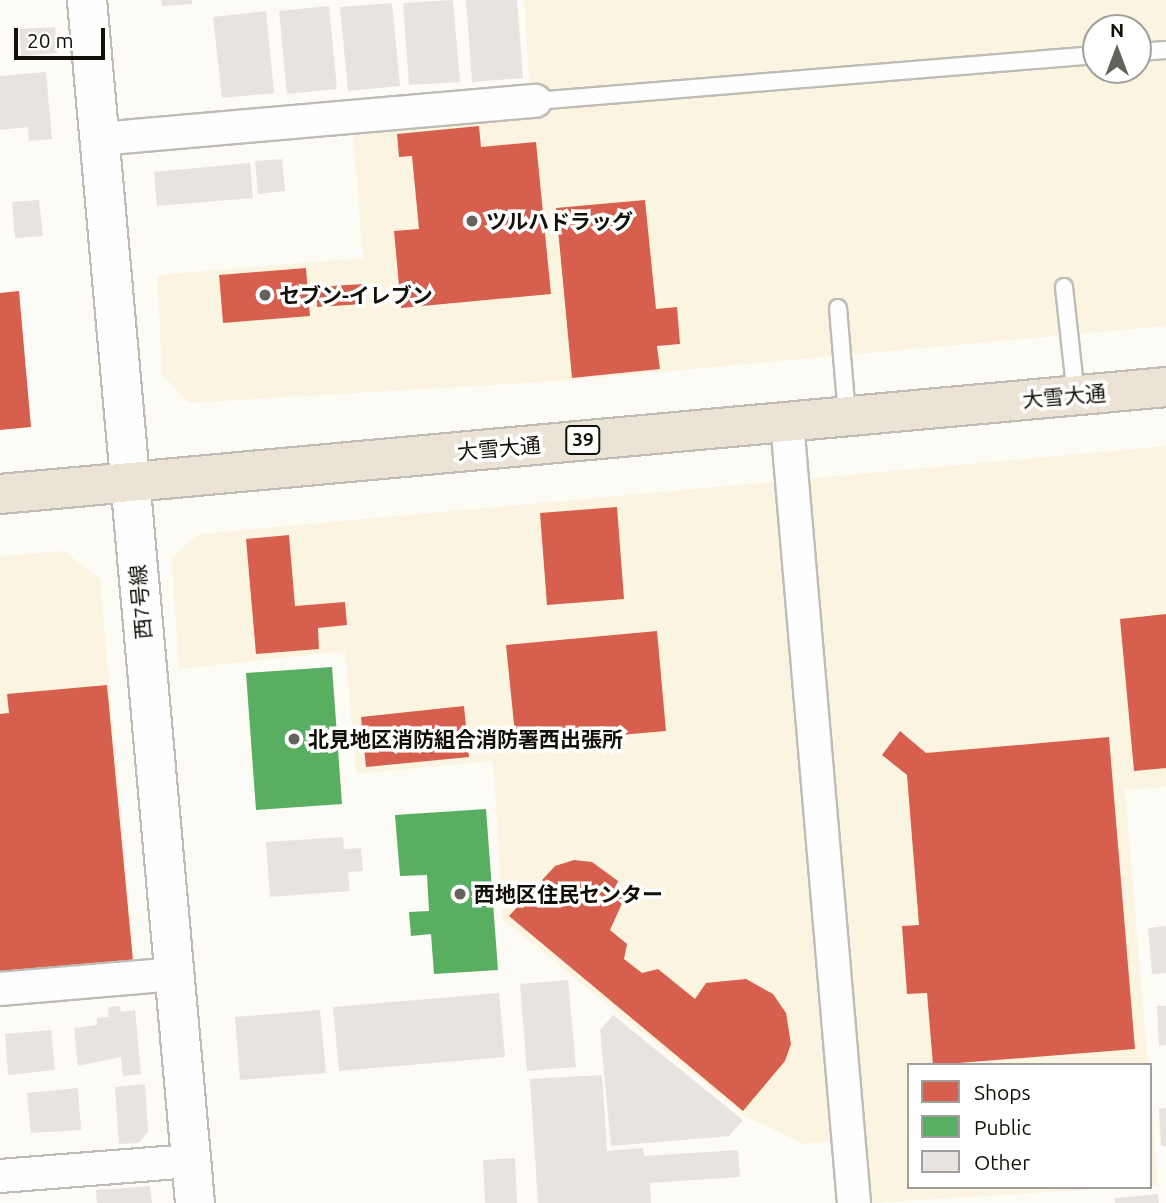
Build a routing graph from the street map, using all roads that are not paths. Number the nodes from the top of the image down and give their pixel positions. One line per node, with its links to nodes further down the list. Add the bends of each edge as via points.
1 (87, 0): 4 (street, 西7号線)
2 (1082, 56): 3 (lane)
3 (536, 101): 4 (street)
4 (99, 139): 11 (street, 西7号線)
5 (1064, 287): 8 (lane)
6 (838, 308): 9 (lane)
7 (1166, 387): 8 (highway, 大雪大通 / 39)
8 (1076, 395): 9 (highway, 大雪大通 / 39)
9 (848, 416): 10 (highway, 大雪大通 / 39)
10 (787, 422): 11 (highway, 大雪大通 / 39); 18 (street)
11 (129, 482): 12 (highway, 大雪大通 / 39); 13 (street, 西7号線)
12 (0, 494)
13 (175, 974): 14 (street); 15 (street, 西7号線)
14 (0, 989)
15 (191, 1161): 16 (street); 17 (street, 西7号線)
16 (0, 1176)
17 (195, 1203)
18 (855, 1203)

